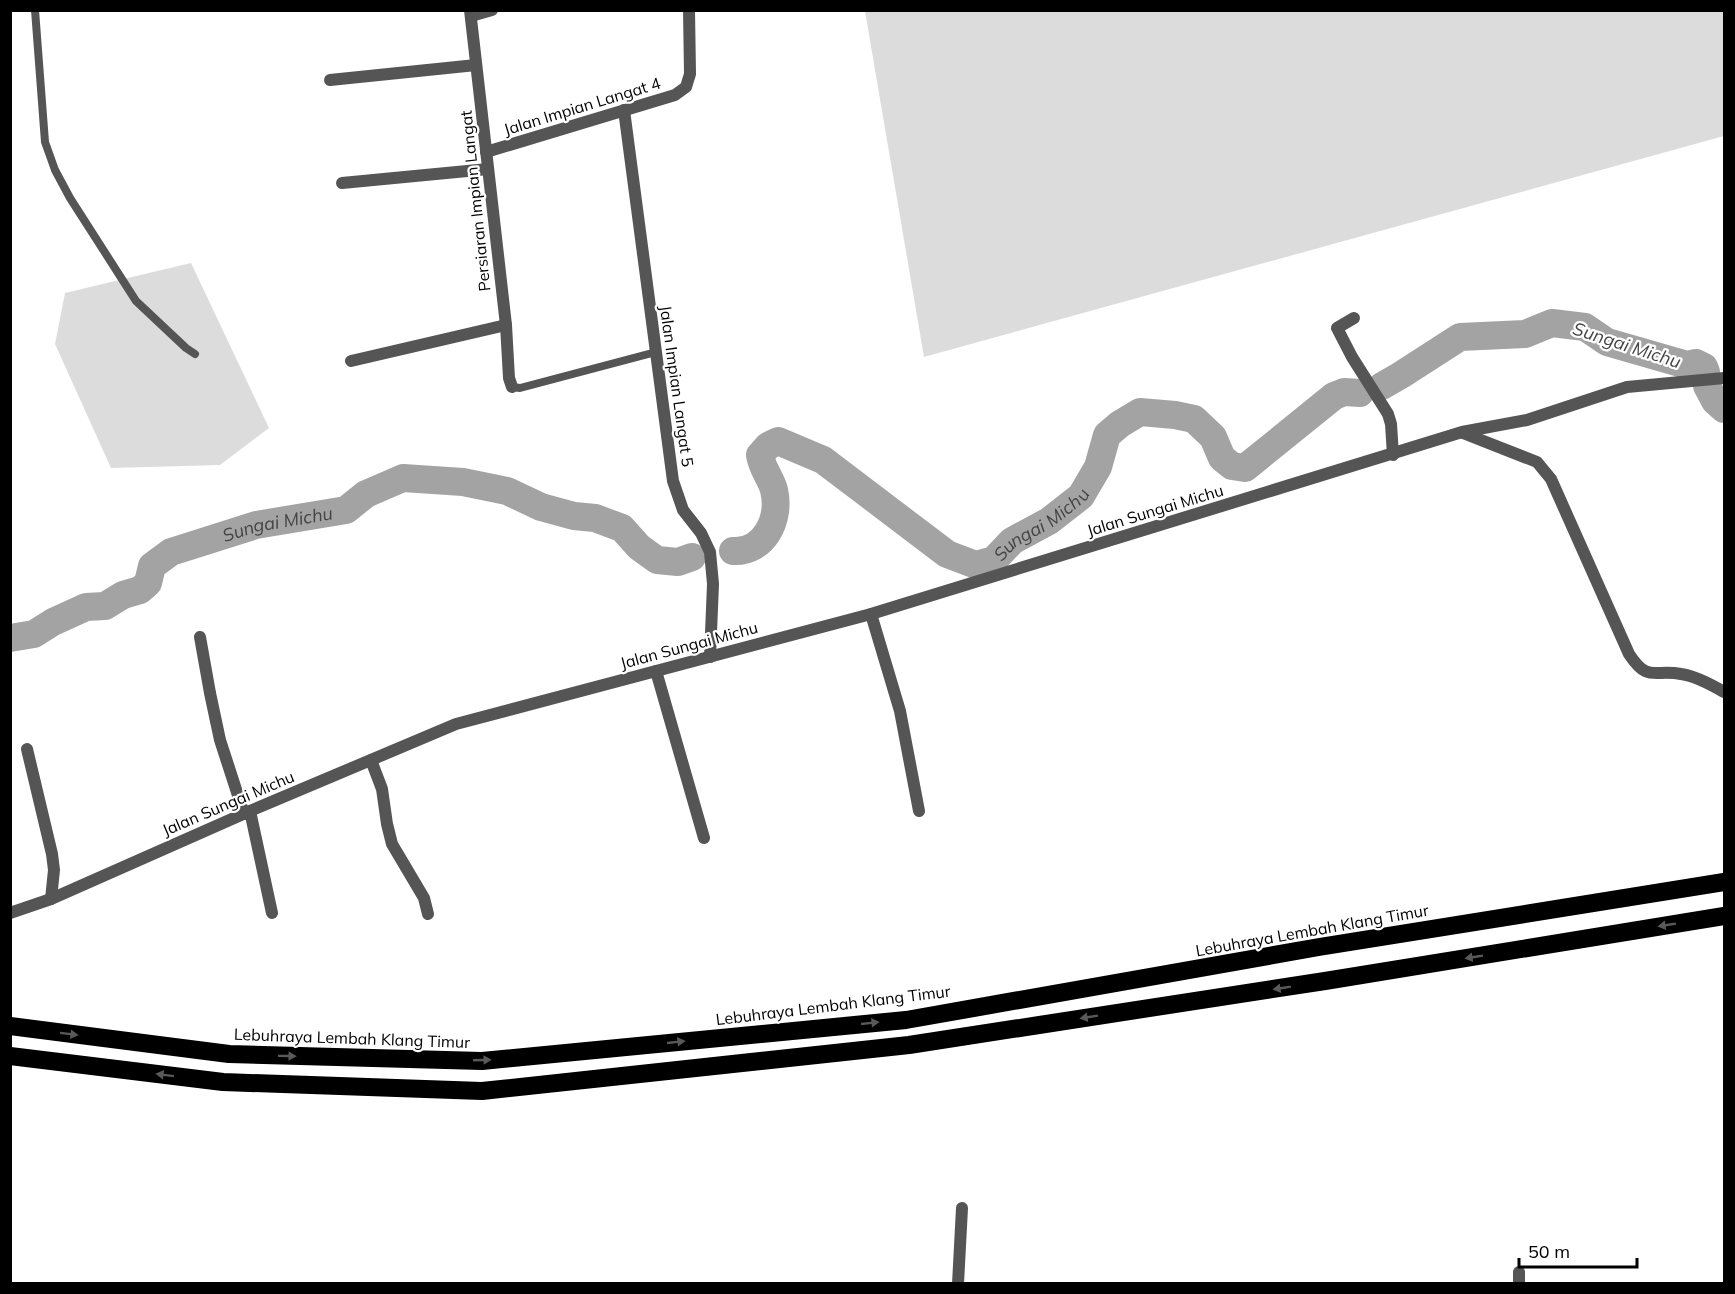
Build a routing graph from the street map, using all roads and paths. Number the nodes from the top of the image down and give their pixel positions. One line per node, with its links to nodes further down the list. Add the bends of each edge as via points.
1 (36, 10): 14 (lane, via 44,133 55,170 136,301)
2 (492, 10): 4 (street)
3 (689, 10): 7 (street, Jalan Impian Langat 4, via 690,74 686,87)
4 (471, 13): 5 (street, Persiaran Impian Langat)
5 (476, 65): 6 (street); 8 (street, Persiaran Impian Langat)
6 (330, 80)
7 (624, 110): 8 (street, Jalan Impian Langat 4); 13 (street, Jalan Impian Langat 5)
8 (486, 152): 9 (street, Persiaran Impian Langat)
9 (488, 169): 10 (street); 12 (street, Persiaran Impian Langat)
10 (342, 183)
11 (1354, 318): 19 (street, via 1338,328 1388,414)
12 (506, 325): 15 (street); 17 (street, Persiaran Impian Langat, via 508,378)
13 (656, 352): 17 (lane); 22 (street, Jalan Impian Langat 5, via 673,481 683,510 710,552)
14 (195, 354)
15 (351, 361)
16 (1725, 378): 18 (street, Jalan Sungai Michu, via 1627,387 1527,420)
17 (512, 387)
18 (1462, 432): 19 (street, Jalan Sungai Michu); 24 (street, via 1537,462 1551,479 1638,668 1652,674 1681,674)
19 (1393, 455): 20 (street, Jalan Sungai Michu)
20 (871, 614): 22 (street, Jalan Sungai Michu); 27 (street, via 900,711)
21 (200, 637): 28 (street, via 220,740)
22 (710, 657): 23 (street, Jalan Sungai Michu)
23 (656, 671): 26 (street, Jalan Sungai Michu, via 456,724); 29 (street)
24 (1725, 692)
25 (27, 749): 31 (street, via 52,854)
26 (371, 760): 28 (street, Jalan Sungai Michu); 34 (street, via 382,789 392,844 424,898)
27 (919, 811)
28 (247, 812): 31 (street, Jalan Sungai Michu); 33 (street)
29 (704, 838)
30 (1725, 882): 36 (highway, Lebuhraya Lembah Klang Timur, one-way to 30, via 229,1054 482,1061 906,1020 1307,949)
31 (51, 899): 32 (street, Jalan Sungai Michu)
32 (10, 913)
33 (272, 913)
34 (428, 914)
35 (1725, 916): 37 (highway, one-way to 37, via 909,1045 482,1091 223,1082)
36 (10, 1026)
37 (10, 1056)
38 (962, 1208): 39 (street)
39 (958, 1284)

